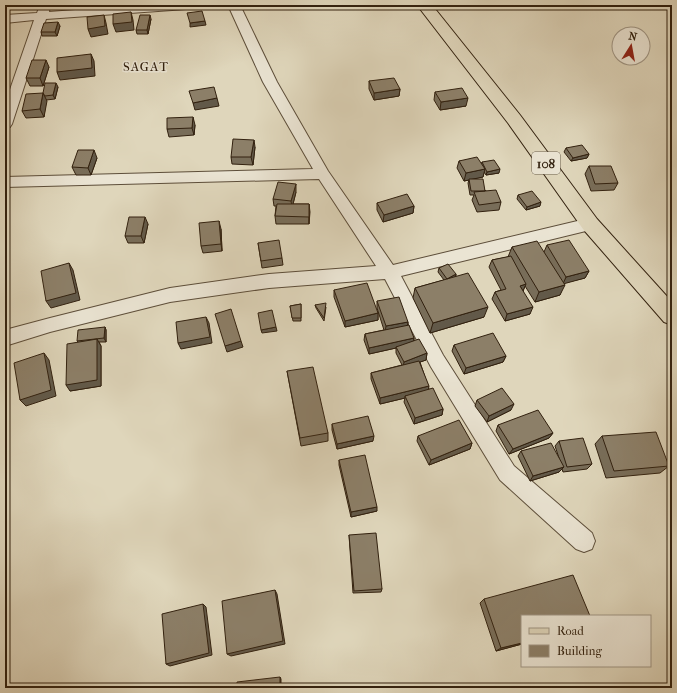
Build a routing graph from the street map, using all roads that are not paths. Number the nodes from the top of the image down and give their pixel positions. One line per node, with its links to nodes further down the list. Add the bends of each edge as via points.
1 (186, 5): 4 (street)
2 (234, 5): 7 (street, via 270,82)
3 (424, 5): 9 (main road, 108, via 514,120)
4 (44, 11): 5 (street); 6 (street)
5 (5, 20)
6 (5, 124)
7 (323, 174): 8 (street); 10 (street)
8 (5, 182)
9 (590, 224): 10 (street); 11 (main road, 108)
10 (389, 272): 12 (street, via 269,281 170,295); 13 (street, via 437,361 507,473)
11 (672, 316)
12 (5, 338)
13 (584, 540)

